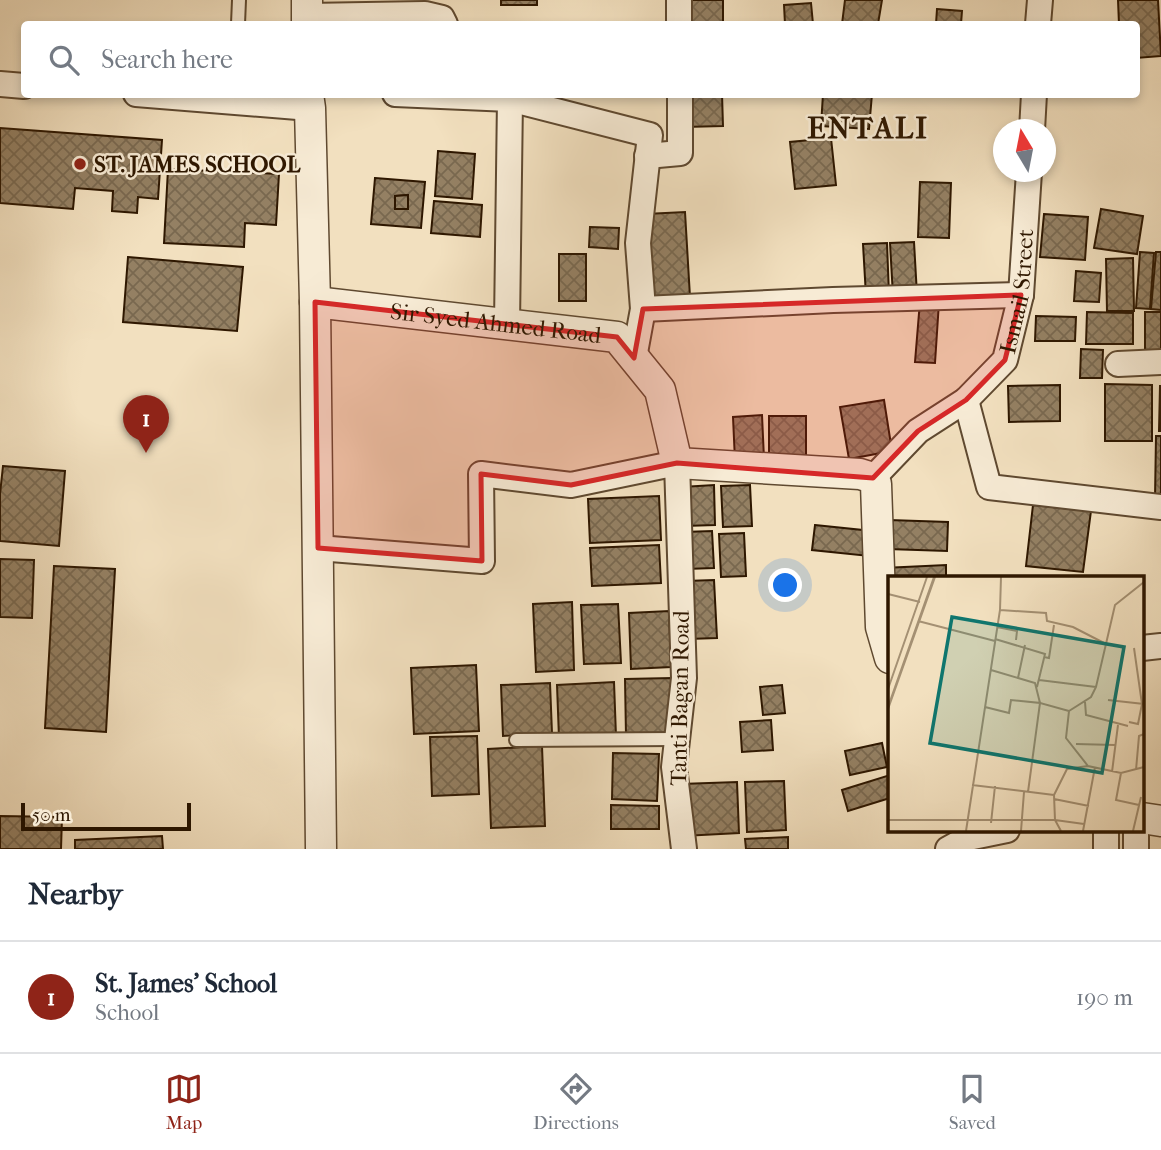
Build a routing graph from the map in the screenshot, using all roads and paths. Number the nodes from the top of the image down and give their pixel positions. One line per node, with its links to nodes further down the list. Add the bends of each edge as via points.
1 (239, 0): 5 (lane)
2 (679, 0): 7 (street)
3 (1040, 0): 8 (street)
4 (307, 14): 6 (street, via 425,14)
5 (238, 21)
6 (444, 21)
7 (679, 21)
8 (1038, 21)
9 (0, 84): 10 (street)
10 (21, 86)
11 (235, 98): 16 (street)
12 (487, 98): 15 (street)
13 (680, 98): 18 (street, via 680,153)
14 (1034, 98): 17 (street)
15 (510, 99): 18 (street, via 650,135); 23 (street)
16 (309, 101): 21 (street)
17 (1033, 119)
18 (647, 156): 22 (street, via 638,243)
19 (1028, 182): 20 (street, Ismail Street)
20 (1021, 295): 22 (street); 27 (street, Ismail Street, via 1005,359)
21 (315, 302): 23 (street, Sir Syed Ahmed Road); 31 (street)
22 (643, 309): 24 (street)
23 (507, 324): 24 (street, Sir Syed Ahmed Road, via 617,337)
24 (634, 358): 28 (street, Sir Syed Ahmed Road, via 660,390)
25 (1161, 362): 26 (street)
26 (1118, 363)
27 (966, 400): 29 (street, Ismail Street, via 918,431); 30 (street, via 989,487)
28 (677, 463): 29 (street); 31 (street, via 571,485 481,474 482,561); 33 (street, Tanti Bagan Road, via 684,678)
29 (873, 478): 32 (street, via 881,627)
30 (1161, 507)
31 (318, 548): 36 (street)
32 (888, 651)
33 (677, 739): 34 (lane); 37 (street, Tanti Bagan Road, via 674,767)
34 (516, 740)
35 (997, 832): 38 (street, via 968,838)
36 (321, 849)
37 (684, 849)
38 (948, 849)

